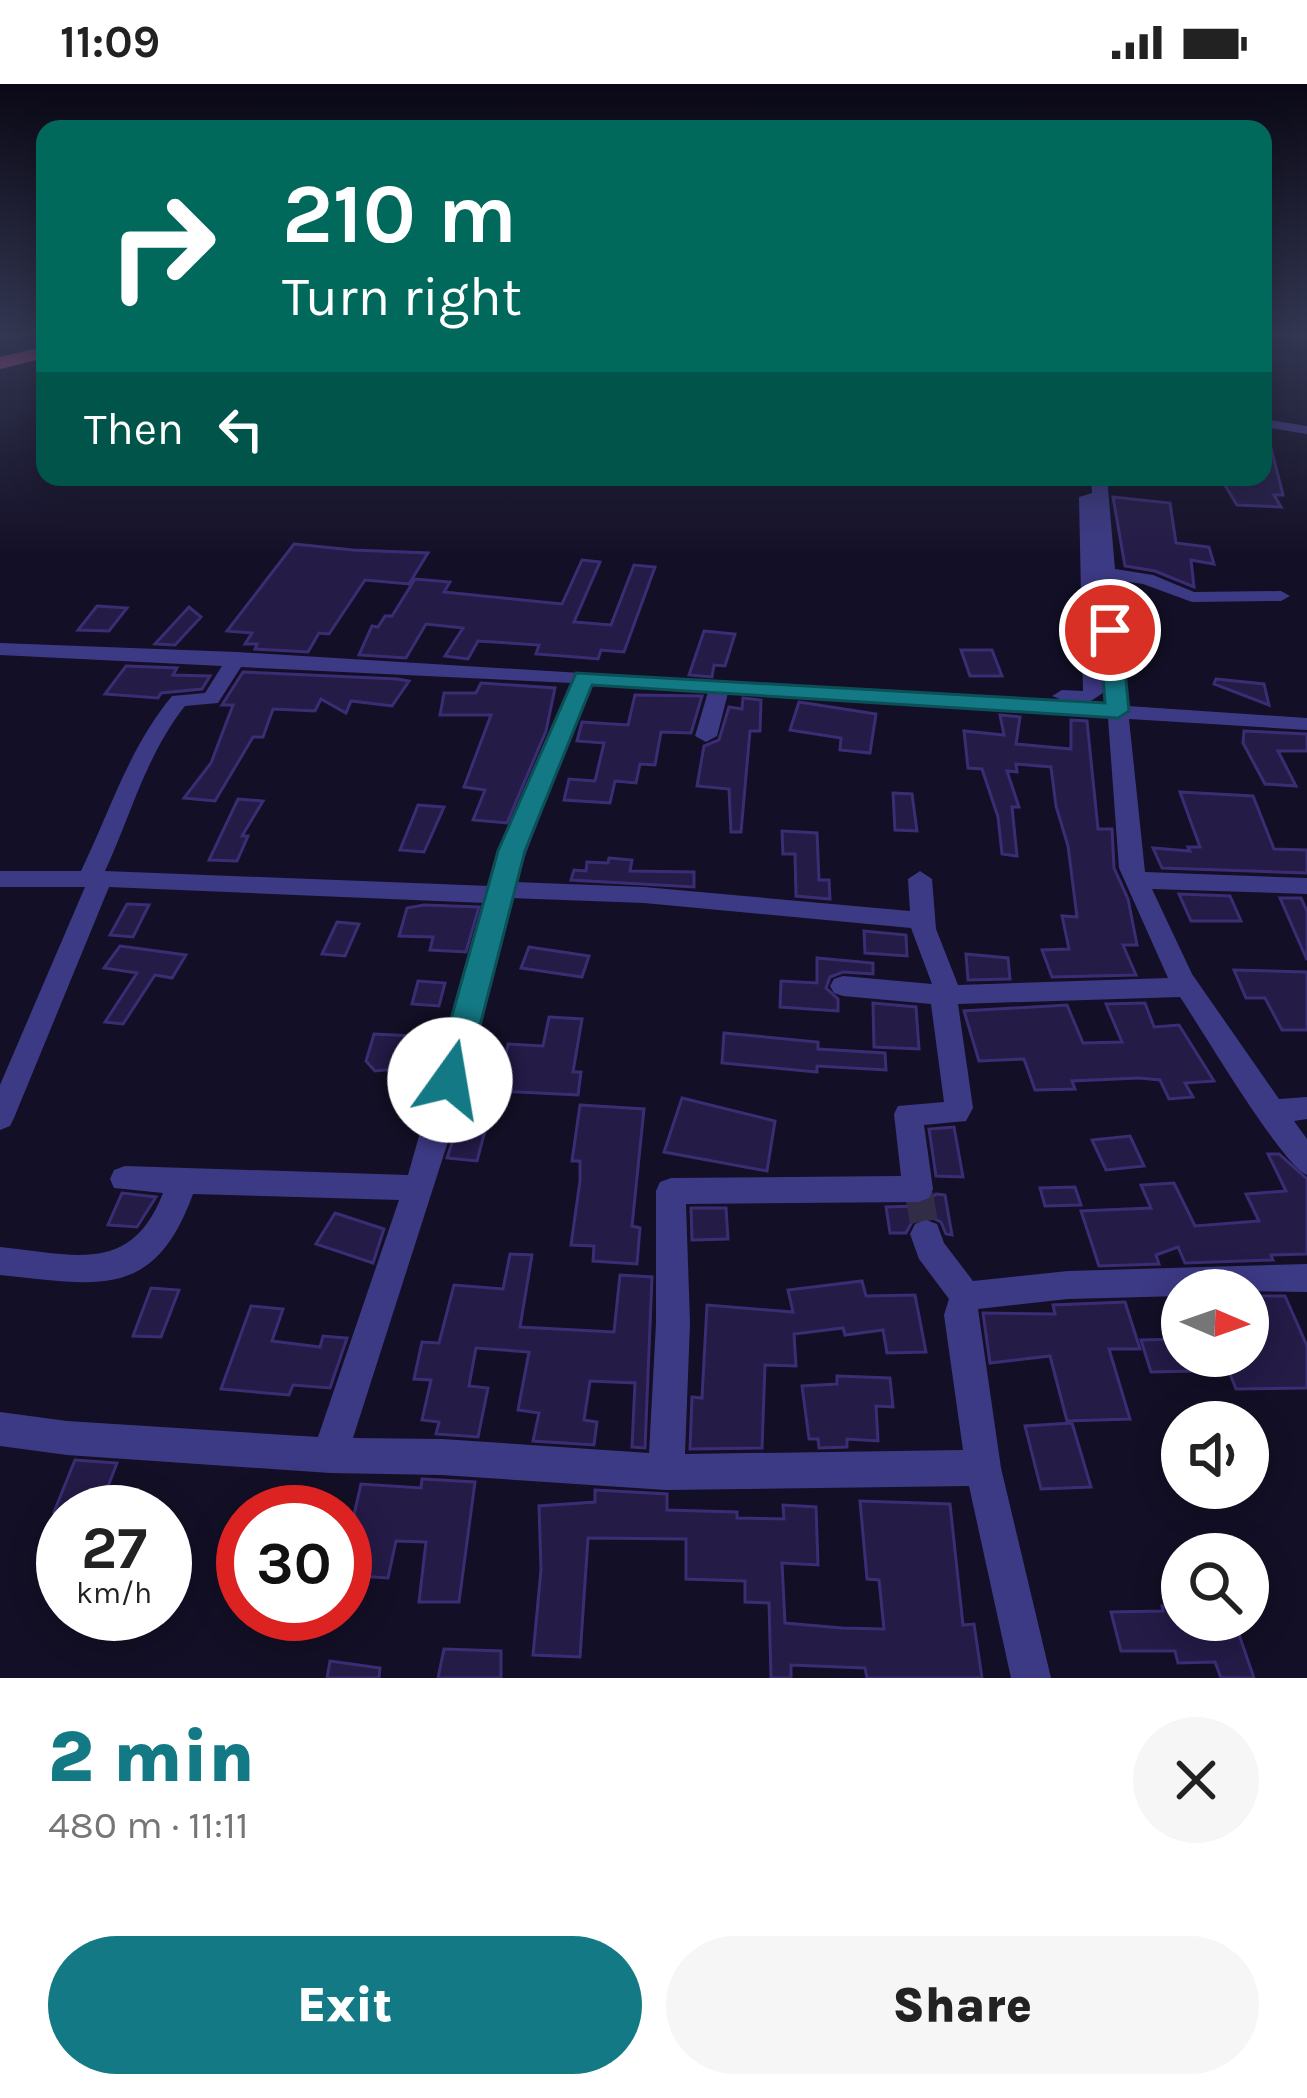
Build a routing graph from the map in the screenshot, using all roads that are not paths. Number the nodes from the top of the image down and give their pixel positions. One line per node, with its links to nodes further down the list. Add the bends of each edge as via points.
1 (1272, 424): 2 (street)
2 (1307, 430)
3 (1087, 486): 5 (street)
4 (1099, 486): 5 (street)
5 (1100, 572): 6 (street, via 1192,597); 11 (street, via 1091,697); 12 (street)
6 (1281, 596)
7 (0, 649): 8 (street)
8 (237, 658): 9 (street); 16 (street, via 211,698 178,700 166,714 131,779)
9 (584, 677): 10 (street); 20 (street)
10 (720, 686): 11 (street); 14 (street)
11 (951, 696): 12 (street)
12 (1118, 711): 13 (street); 18 (street)
13 (1307, 724)
14 (706, 736)
15 (0, 879): 16 (street)
16 (95, 879): 20 (street); 27 (street)
17 (920, 879): 21 (street)
18 (1136, 880): 19 (street); 23 (street)
19 (1307, 886)
20 (500, 892): 21 (street, via 644,895); 31 (street)
21 (923, 921): 24 (street)
22 (843, 986): 24 (street)
23 (1186, 987): 24 (street); 26 (street)
24 (946, 995): 39 (street, via 959,1108 908,1114 918,1191 670,1191)
25 (1307, 1108): 26 (street)
26 (1269, 1112): 28 (street)
27 (0, 1118)
28 (1307, 1163)
29 (125, 1178): 30 (street)
30 (183, 1180): 31 (street); 33 (street, via 160,1235 142,1254 114,1266)
31 (420, 1188): 37 (street)
32 (926, 1234): 35 (street)
33 (0, 1261)
34 (1307, 1278): 35 (street)
35 (966, 1296): 38 (street, via 960,1315)
36 (0, 1429): 37 (street)
37 (330, 1455): 39 (street)
38 (983, 1468): 39 (street); 40 (street)
39 (666, 1472)
40 (1030, 1678)

